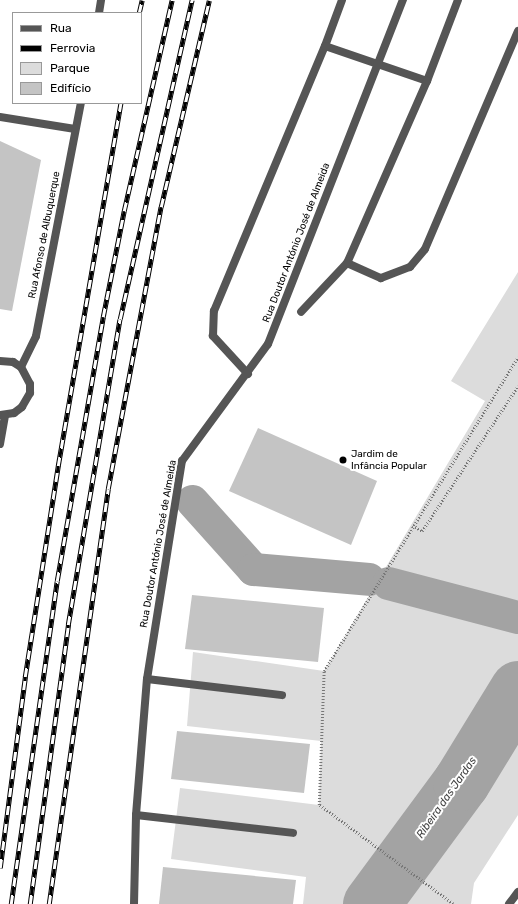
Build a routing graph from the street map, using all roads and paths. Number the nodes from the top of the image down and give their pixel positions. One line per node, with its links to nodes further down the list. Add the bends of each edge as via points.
1 (101, 0): 5 (street)
2 (342, 0): 7 (street)
3 (403, 0): 8 (street, Rua Doutor António José de Almeida)
4 (458, 0): 9 (street)
5 (99, 12)
6 (518, 31): 13 (street, via 425,249 410,267 381,278)
7 (325, 46): 8 (street); 18 (street, via 214,311 213,336)
8 (376, 65): 9 (street); 18 (street, Rua Doutor António José de Almeida, via 268,344)
9 (427, 81): 13 (street)
10 (81, 104): 12 (street, Rua Afonso de Albuquerque)
11 (0, 117): 12 (street)
12 (76, 129): 17 (street, Rua Afonso de Albuquerque, via 36,336)
13 (347, 264): 14 (street)
14 (301, 312)
15 (518, 357): 22 (path)
16 (0, 361): 17 (street, via 13,362)
17 (21, 367): 20 (street, via 27,374 30,393 22,407)
18 (248, 374): 23 (street, Rua Doutor António José de Almeida, via 182,461)
19 (518, 386): 22 (path, via 422,530)
20 (3, 415): 21 (street)
21 (0, 444)
22 (413, 525): 29 (path, via 324,671 319,805)
23 (147, 679): 24 (street); 25 (street, Rua Doutor António José de Almeida)
24 (282, 696)
25 (136, 815): 26 (street); 28 (street, Rua Doutor António José de Almeida)
26 (293, 833)
27 (518, 892): 30 (street)
28 (134, 904)
29 (453, 904)
30 (509, 904)

